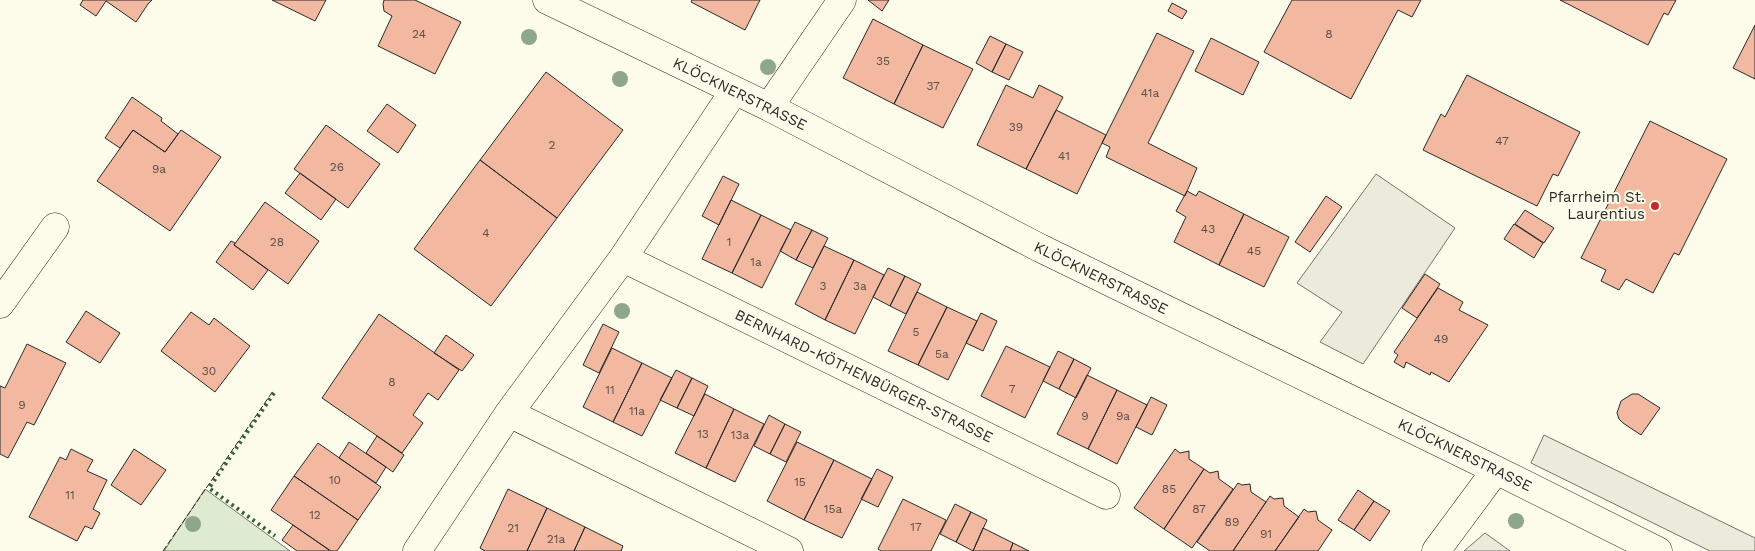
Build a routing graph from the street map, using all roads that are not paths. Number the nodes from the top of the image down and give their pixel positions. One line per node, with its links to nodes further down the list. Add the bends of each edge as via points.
1 (547, 0): 3 (street, KLÖCKNERSTRASSE)
2 (842, 0): 4 (street)
3 (734, 91): 4 (street, KLÖCKNERSTRASSE); 6 (street)
4 (769, 107): 9 (street, KLÖCKNERSTRASSE, via 1040,248)
5 (55, 227): 7 (street)
6 (622, 258): 8 (street); 10 (street, BERNHARD-KÖTHENBÜRGER-STRASSE)
7 (0, 304)
8 (509, 414): 11 (street); 12 (street)
9 (1496, 470): 13 (street); 14 (street, KLÖCKNERSTRASSE)
10 (1106, 495)
11 (417, 551)
12 (789, 551)
13 (1436, 551)
14 (1658, 551)

